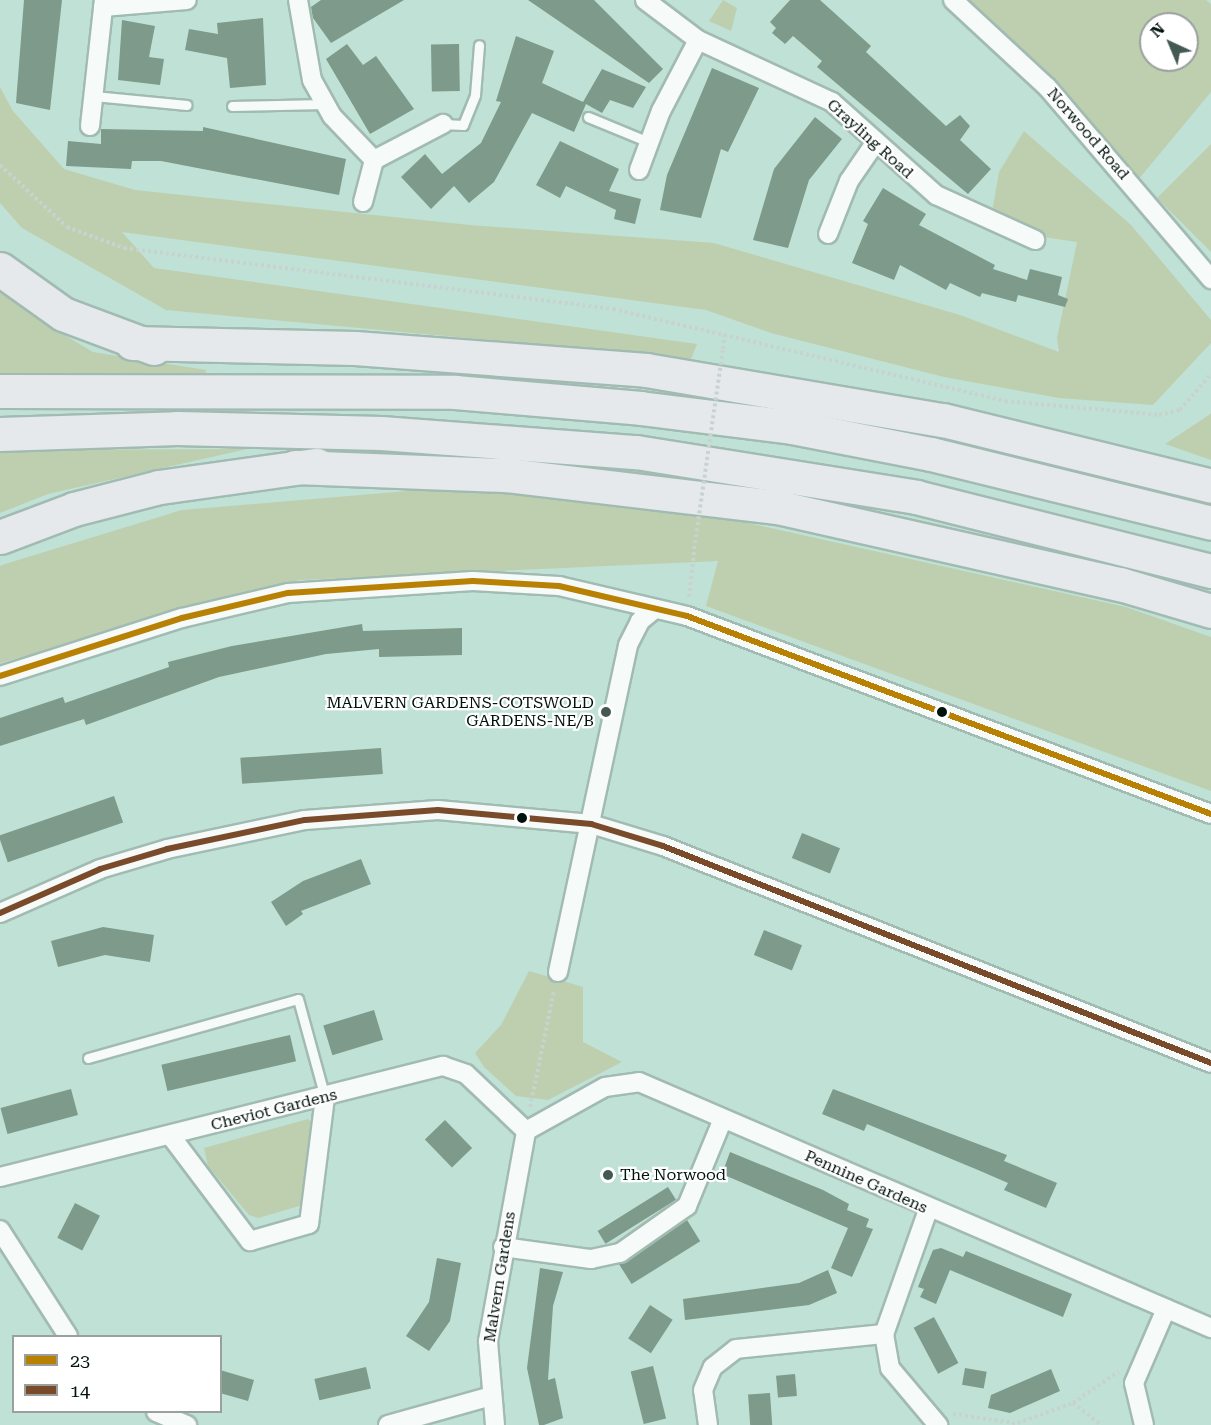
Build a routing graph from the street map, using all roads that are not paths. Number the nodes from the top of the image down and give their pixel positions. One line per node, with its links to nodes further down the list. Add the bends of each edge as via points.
1 (188, 0): 5 (street)
2 (298, 0): 9 (street, via 312,80)
3 (645, 0): 6 (street, Grayling Road)
4 (954, 0): 23 (street, Norwood Road, via 1047,87)
5 (104, 3): 8 (street)
6 (698, 40): 15 (street); 16 (street, Grayling Road, via 802,84 832,102)
7 (479, 45): 13 (lane, via 475,95 463,125)
8 (94, 96): 10 (lane); 14 (street)
9 (325, 104): 11 (lane); 17 (street)
10 (187, 105)
11 (232, 106)
12 (588, 117): 15 (lane)
13 (443, 124): 17 (street)
14 (90, 126)
15 (649, 142): 18 (street)
16 (875, 143): 20 (street, via 849,181); 21 (street, Grayling Road, via 936,195)
17 (374, 160): 19 (street)
18 (639, 170)
19 (363, 202)
20 (828, 234)
21 (1035, 240)
22 (0, 269): 24 (highway, via 63,314)
23 (1211, 279)
24 (132, 343): 26 (highway, via 195,357); 30 (highway, via 355,348 646,370 943,420)
25 (0, 391): 26 (highway)
26 (455, 392): 31 (highway, via 792,427 952,459)
27 (0, 434): 28 (highway, via 177,428)
28 (509, 442): 29 (highway); 33 (highway, via 636,452 787,475 927,500)
29 (295, 468): 32 (highway, via 125,495); 37 (highway, via 507,475 777,507 1120,584)
30 (1211, 486)
31 (1211, 523)
32 (0, 537)
33 (1128, 549): 34 (highway); 35 (highway)
34 (1211, 572)
35 (1211, 584)
36 (655, 609): 38 (street, via 559,586 473,581 326,588 182,618); 39 (street, via 687,616); 40 (street, via 640,621 628,645)
37 (1211, 611)
38 (0, 676)
39 (1211, 814)
40 (591, 824): 41 (street, via 438,810 305,820 156,852 100,869); 42 (street); 44 (street, via 663,846)
41 (0, 913)
42 (558, 972)
43 (88, 1058): 45 (lane, via 298,999)
44 (1211, 1063)
45 (325, 1098): 47 (street, Cheviot Gardens, via 431,1067 456,1067); 48 (street, Cheviot Gardens); 48 (street, via 309,1224 250,1241)
46 (722, 1121): 47 (street, Pennine Gardens, via 627,1080); 50 (street, Pennine Gardens); 52 (street, via 687,1206 620,1253 591,1259)
47 (526, 1131): 52 (street, Malvern Gardens)
48 (170, 1136): 49 (street, Cheviot Gardens)
49 (0, 1177)
50 (928, 1210): 53 (street, Pennine Gardens); 55 (street)
51 (0, 1230): 56 (street)
52 (503, 1247): 57 (street, Malvern Gardens, via 488,1341)
53 (1166, 1309): 54 (street, Pennine Gardens); 64 (street, via 1134,1383)
54 (1211, 1328)
55 (884, 1334): 62 (street, via 736,1349 713,1367 703,1390); 63 (street, via 890,1368)
56 (67, 1335)
57 (491, 1396): 60 (street); 61 (street, Malvern Gardens)
58 (158, 1413): 59 (street)
59 (187, 1425)
60 (388, 1425)
61 (495, 1425)
62 (708, 1425)
63 (938, 1425)
64 (1144, 1425)

